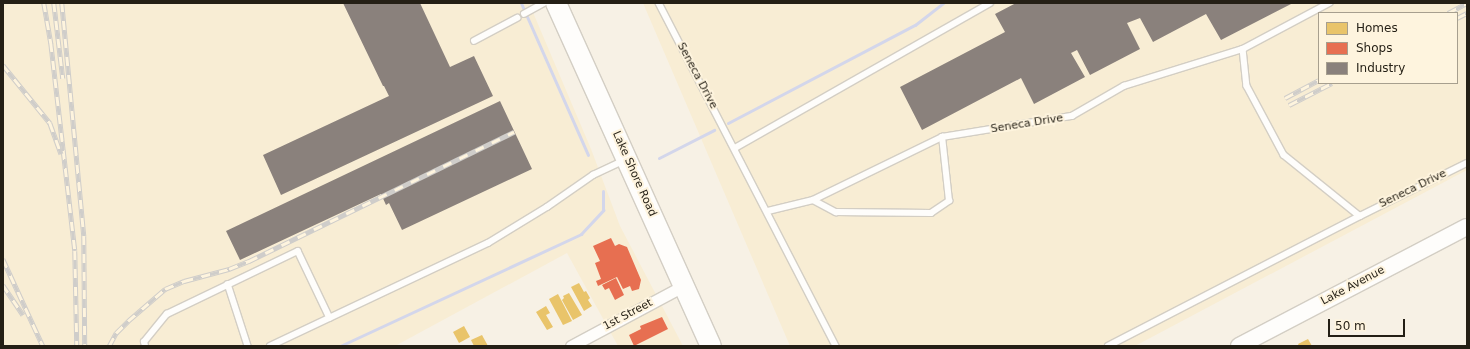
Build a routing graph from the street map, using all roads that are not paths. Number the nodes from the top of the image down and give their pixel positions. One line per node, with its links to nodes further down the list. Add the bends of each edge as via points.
1 (544, 3): 6 (lane)
2 (556, 3): 12 (highway, Lake Shore Road)
3 (659, 3): 11 (lane, Seneca Drive)
4 (990, 3): 11 (lane)
5 (1329, 3): 9 (lane, Seneca Drive)
6 (524, 14)
7 (517, 18): 8 (lane)
8 (474, 41)
9 (1243, 50): 10 (lane, Seneca Drive, via 1124,86 1072,116); 16 (lane, via 1247,86 1284,155)
10 (942, 138): 14 (lane, Seneca Drive); 14 (lane, via 949,201 930,213 836,212)
11 (735, 148): 15 (lane, Seneca Drive)
12 (627, 159): 19 (highway, Lake Shore Road); 20 (lane, via 593,175 488,243)
13 (1467, 163): 16 (lane, Seneca Drive)
14 (813, 200): 15 (lane, Seneca Drive)
15 (768, 212): 26 (lane, Seneca Drive)
16 (1360, 216): 27 (lane, Seneca Drive)
17 (1467, 227): 28 (street, Lake Avenue)
18 (228, 284): 20 (lane, via 298,251); 21 (lane, via 167,314 144,342); 22 (lane)
19 (685, 285): 24 (street, 1st Street); 25 (highway, Lake Shore Road)
20 (330, 318): 23 (lane)
21 (145, 346)
22 (248, 346)
23 (270, 346)
24 (571, 346)
25 (711, 346)
26 (836, 346)
27 (1108, 346)
28 (1239, 346)

